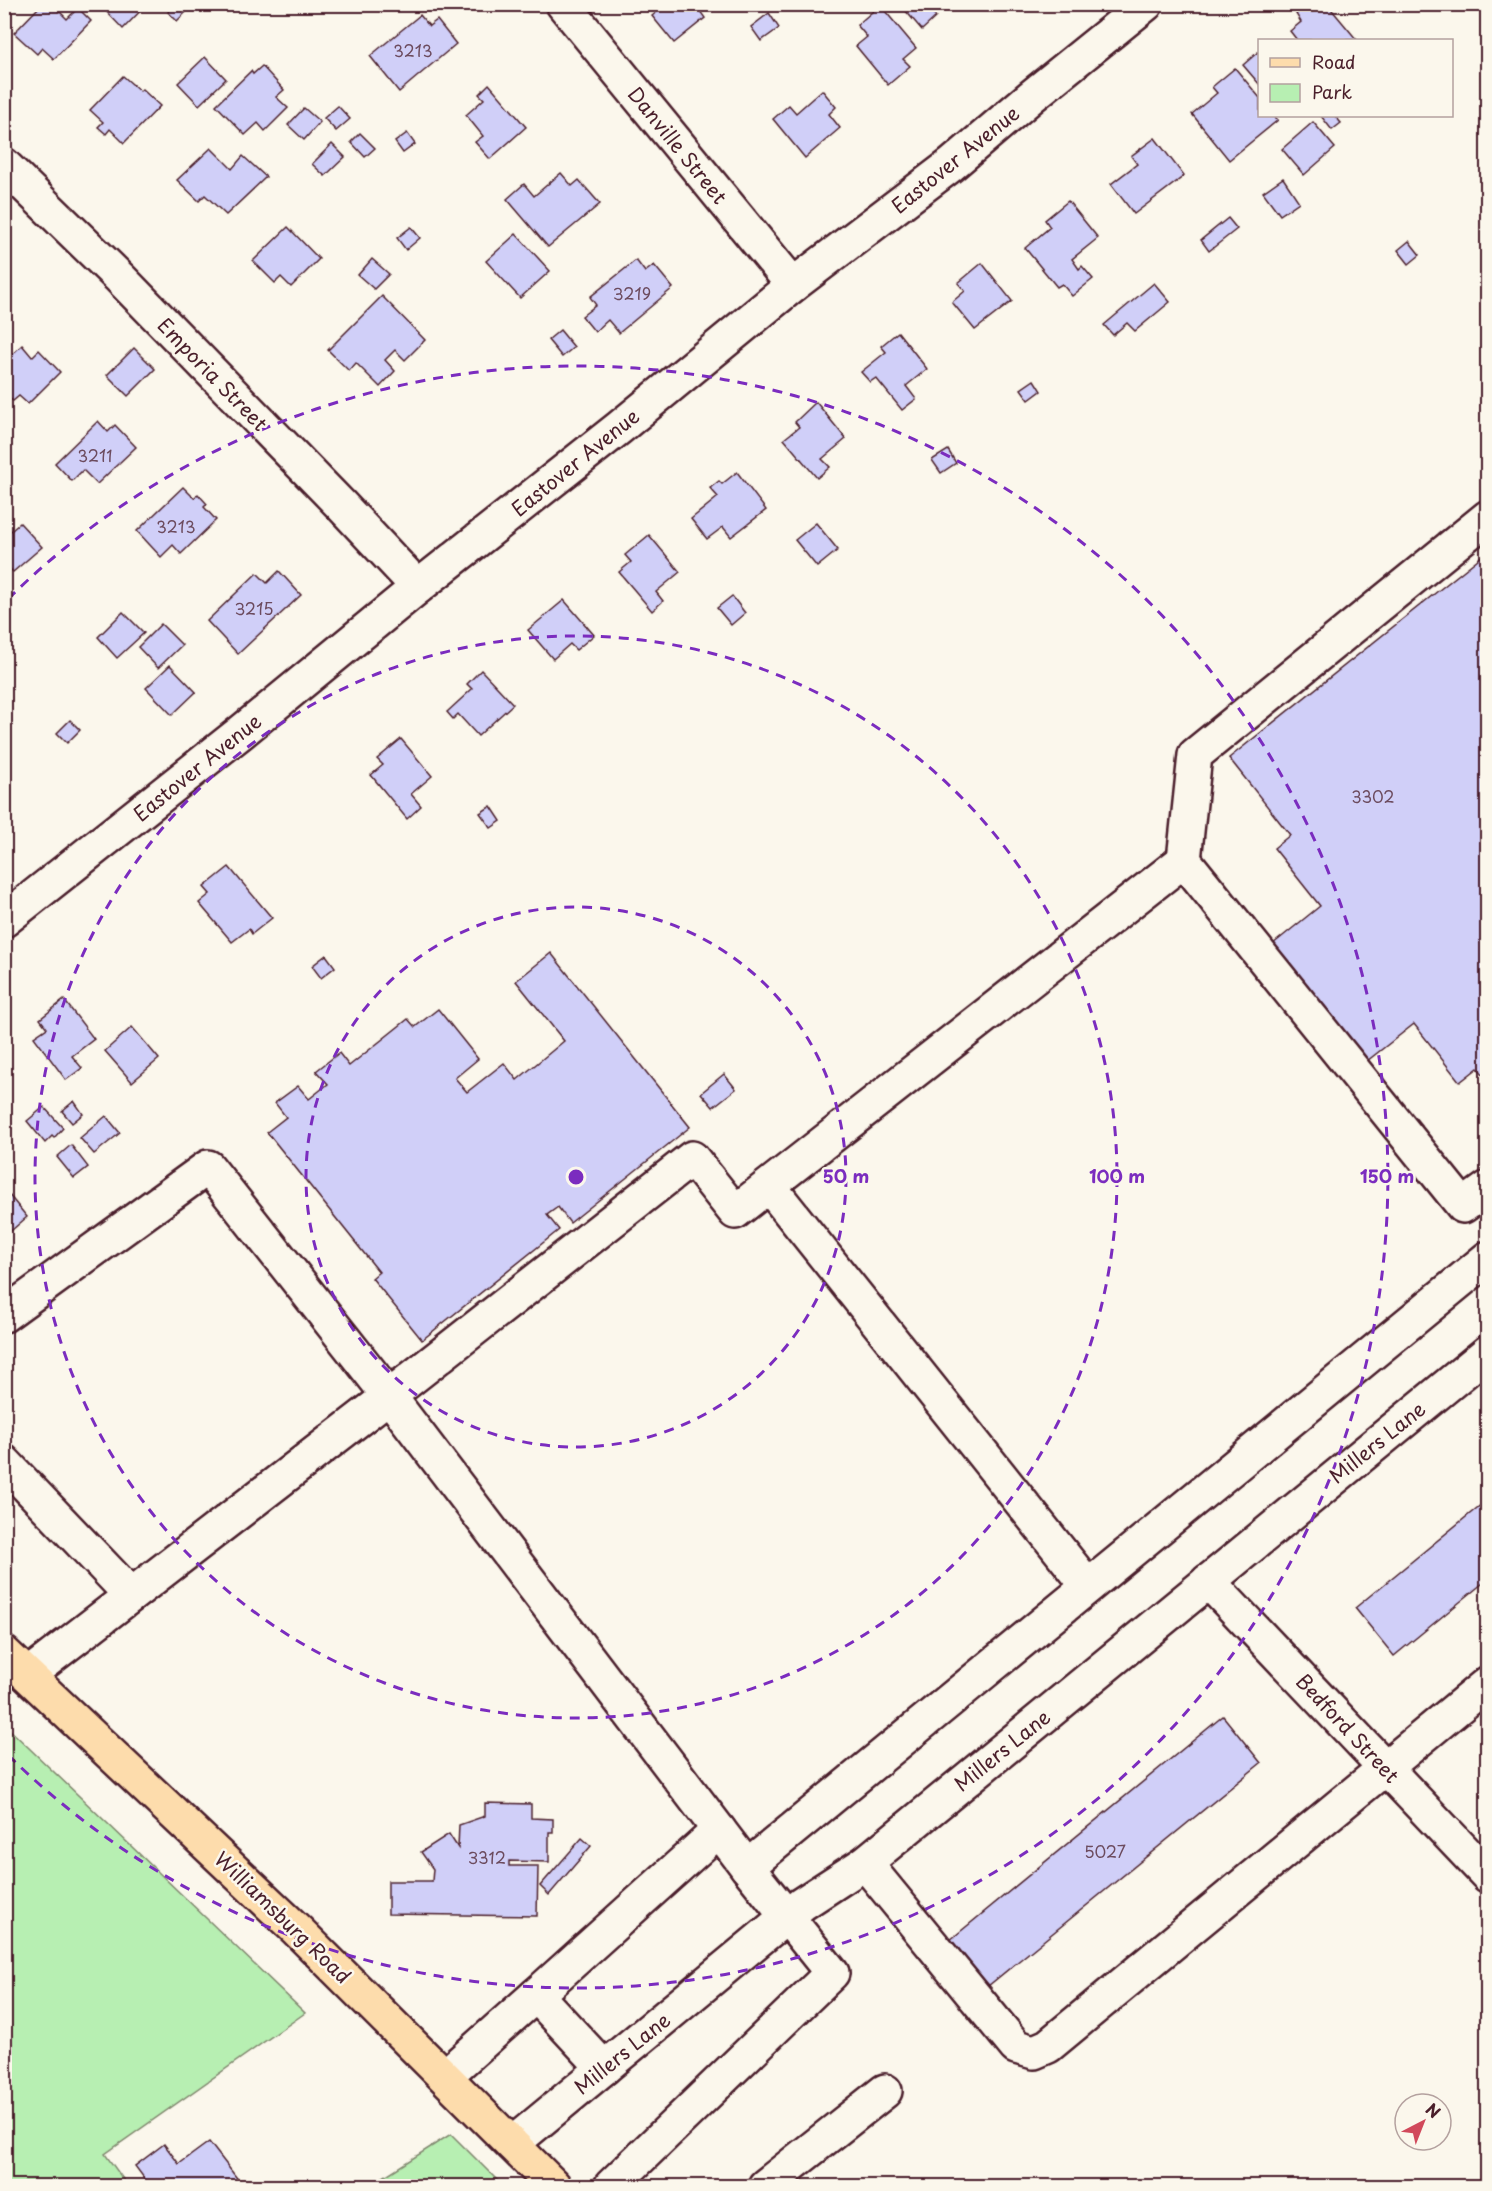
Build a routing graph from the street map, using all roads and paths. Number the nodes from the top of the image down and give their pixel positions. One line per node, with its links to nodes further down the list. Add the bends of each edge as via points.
1 (563, 4): 4 (street, Danville Street)
2 (1146, 4): 4 (street, Eastover Avenue, via 951,165)
3 (4, 165): 6 (street, Emporia Street, via 144,303)
4 (793, 285): 6 (street, Eastover Avenue)
5 (1488, 517): 7 (street, via 1195,755)
6 (418, 587): 8 (street, Eastover Avenue)
7 (1184, 860): 9 (street); 10 (street, via 1463,1206)
8 (4, 920)
9 (769, 1186): 14 (street, via 735,1212 692,1158); 17 (street)
10 (1488, 1188)
11 (1488, 1258): 17 (street)
12 (4, 1315): 14 (street, via 208,1167)
13 (1488, 1352): 16 (street, Millers Lane)
14 (389, 1396): 18 (street); 22 (street)
15 (4, 1462): 18 (street)
16 (1208, 1581): 21 (street, Bedford Street); 23 (street, Millers Lane)
17 (1088, 1586): 24 (street)
18 (131, 1595): 19 (street)
19 (16, 1664): 29 (main road, Williamsburg Road, via 297,1929)
20 (1488, 1683): 21 (street)
21 (1384, 1767): 23 (street, via 1048,2046 1034,2052 1016,2047); 25 (street, Bedford Street)
22 (719, 1830): 24 (street); 27 (street)
23 (865, 1863): 26 (street, Millers Lane)
24 (747, 1867): 26 (street)
25 (1488, 1876)
26 (786, 1917): 28 (street, Millers Lane); 33 (street, via 832,1973)
27 (536, 1995): 28 (street); 29 (street)
28 (604, 2068): 31 (street, Millers Lane)
29 (445, 2076): 31 (main road, Williamsburg Road)
30 (885, 2091): 34 (street)
31 (512, 2144): 32 (main road, Williamsburg Road)
32 (554, 2187)
33 (610, 2187)
34 (765, 2187)

